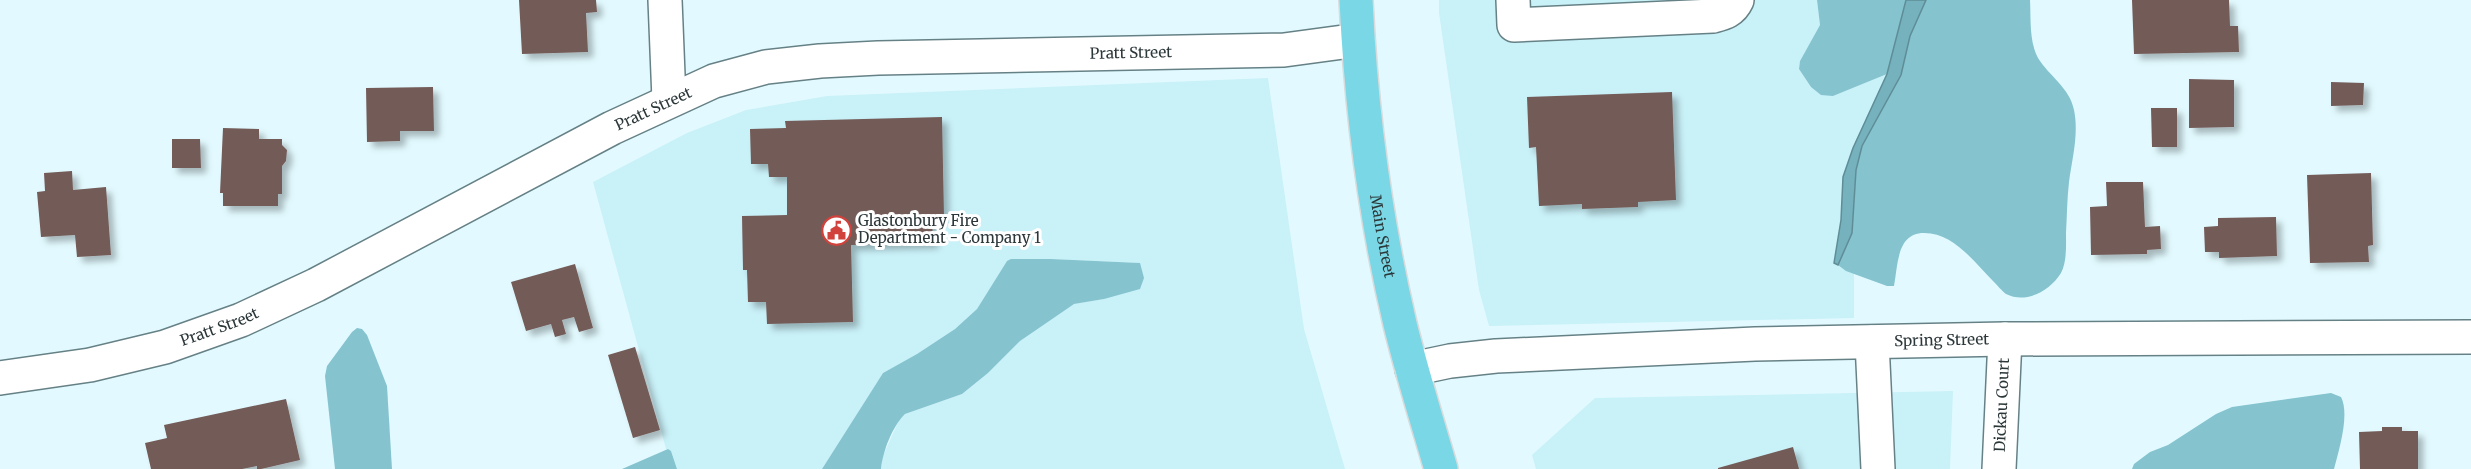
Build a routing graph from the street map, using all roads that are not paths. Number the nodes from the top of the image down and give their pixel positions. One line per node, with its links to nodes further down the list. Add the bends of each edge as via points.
1 (665, 0): 6 (street)
2 (1356, 0): 5 (main road, Main Street)
3 (1513, 0): 4 (street, via 1514,25 1713,16 1727,12)
4 (1737, 0)
5 (1358, 40): 6 (street, Pratt Street, via 1284,50 820,61 766,68 714,81); 10 (main road, Main Street, via 1380,223)
6 (669, 100): 11 (street, Pratt Street, via 316,285 241,320 122,358)
7 (2471, 337): 8 (street, Spring Street)
8 (2005, 339): 9 (street, Spring Street); 14 (street, Dickau Court)
9 (1872, 342): 10 (street, Spring Street, via 1496,356); 13 (street)
10 (1412, 369): 12 (main road, Main Street)
11 (0, 378)
12 (1440, 469)
13 (1878, 469)
14 (1999, 469)

